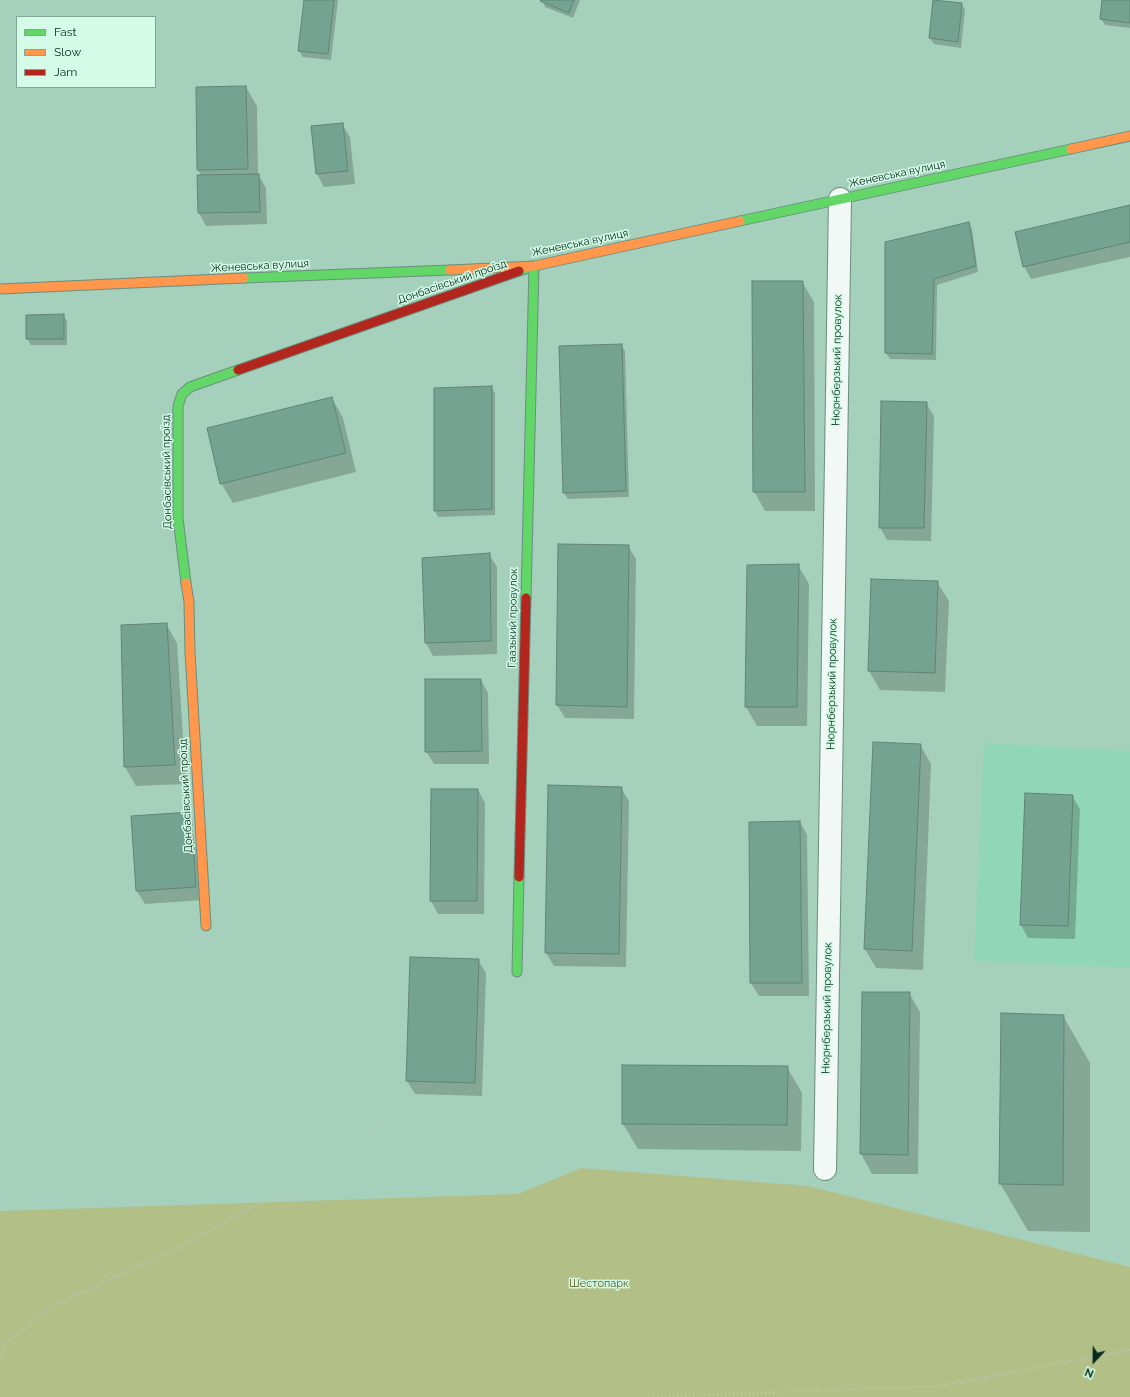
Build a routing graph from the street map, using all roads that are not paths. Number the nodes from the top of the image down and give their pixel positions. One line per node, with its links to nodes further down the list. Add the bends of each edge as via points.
1 (1130, 136): 2 (street, Женевська вулиця)
2 (840, 199): 3 (street, Женевська вулиця); 7 (street, Нюрнберзький провулок)
3 (534, 266): 4 (street, Женевська вулиця); 5 (street, Донбасівський проїзд, via 190,387 182,394 178,406 178,518 189,602 190,660); 6 (street, Гаазький провулок)
4 (0, 289)
5 (206, 926)
6 (517, 972)
7 (825, 1169)

